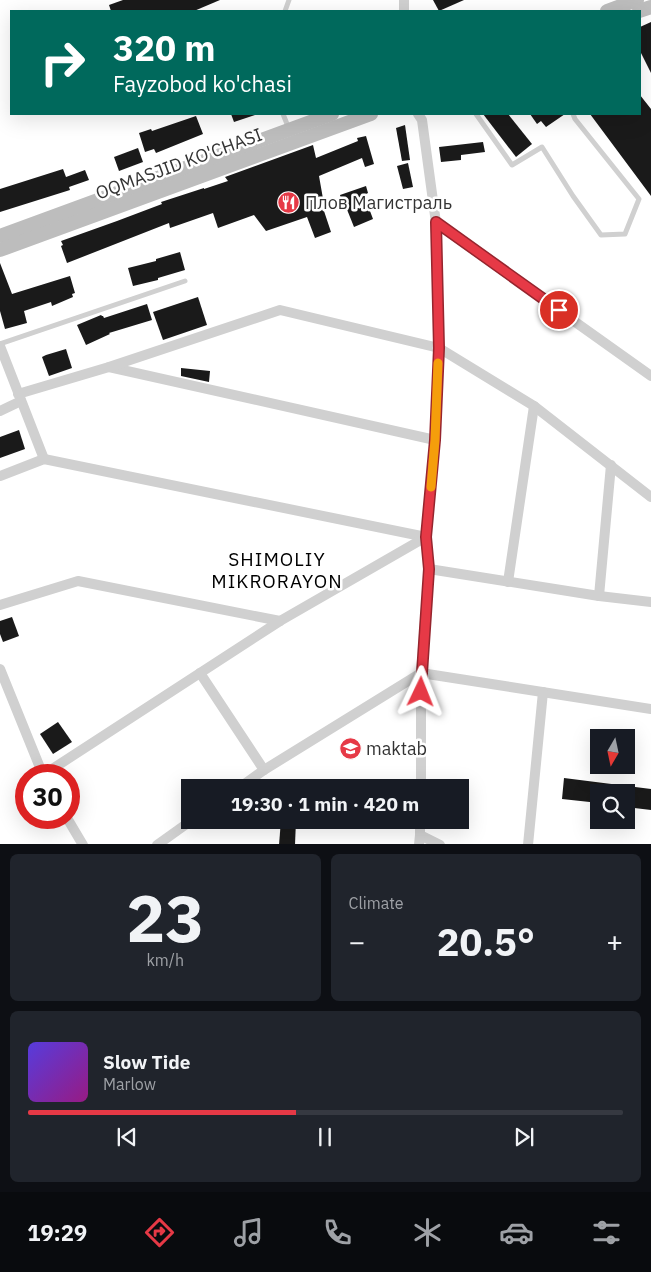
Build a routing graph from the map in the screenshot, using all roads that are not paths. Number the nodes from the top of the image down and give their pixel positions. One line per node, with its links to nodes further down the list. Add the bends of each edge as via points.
1 (637, 0): 2 (main road)
2 (610, 10)
3 (283, 115): 9 (lane)
4 (329, 115): 9 (main road, OQMASJID KO'CHASI)
5 (368, 115): 12 (main road, OQMASJID KO'CHASI)
6 (419, 115): 10 (street)
7 (477, 115): 8 (lane, via 512,165 542,147 601,235 626,234 639,199)
8 (574, 115)
9 (289, 130): 11 (main road, OQMASJID KO'CHASI)
10 (436, 222): 15 (street); 17 (street)
11 (0, 236)
12 (0, 250)
13 (184, 281): 14 (lane)
14 (0, 345): 18 (street)
15 (439, 348): 16 (street, via 280,310); 19 (street); 21 (street)
16 (109, 367): 18 (street); 21 (street)
17 (651, 376)
18 (19, 398): 20 (street); 22 (street)
19 (534, 406): 23 (street); 28 (street)
20 (0, 411)
21 (435, 440): 26 (street)
22 (44, 460): 24 (street); 26 (street)
23 (611, 465): 25 (street); 29 (street)
24 (0, 476)
25 (651, 496)
26 (426, 537): 27 (street); 32 (street)
27 (429, 569): 28 (street); 35 (street)
28 (508, 582): 29 (street)
29 (599, 596): 30 (street)
30 (651, 602)
31 (0, 605): 32 (street, via 78,581)
32 (280, 621): 34 (street)
33 (0, 670): 38 (street)
34 (200, 673): 39 (street); 40 (street)
35 (422, 673): 36 (street); 40 (street); 42 (street)
36 (543, 692): 37 (street); 49 (street)
37 (651, 709)
38 (38, 764)
39 (60, 764)
40 (264, 770): 41 (street)
41 (252, 779)
42 (420, 779)
43 (181, 828): 47 (street)
44 (74, 829): 46 (street)
45 (419, 840): 48 (street)
46 (83, 844)
47 (157, 844)
48 (440, 844)
49 (528, 844)

